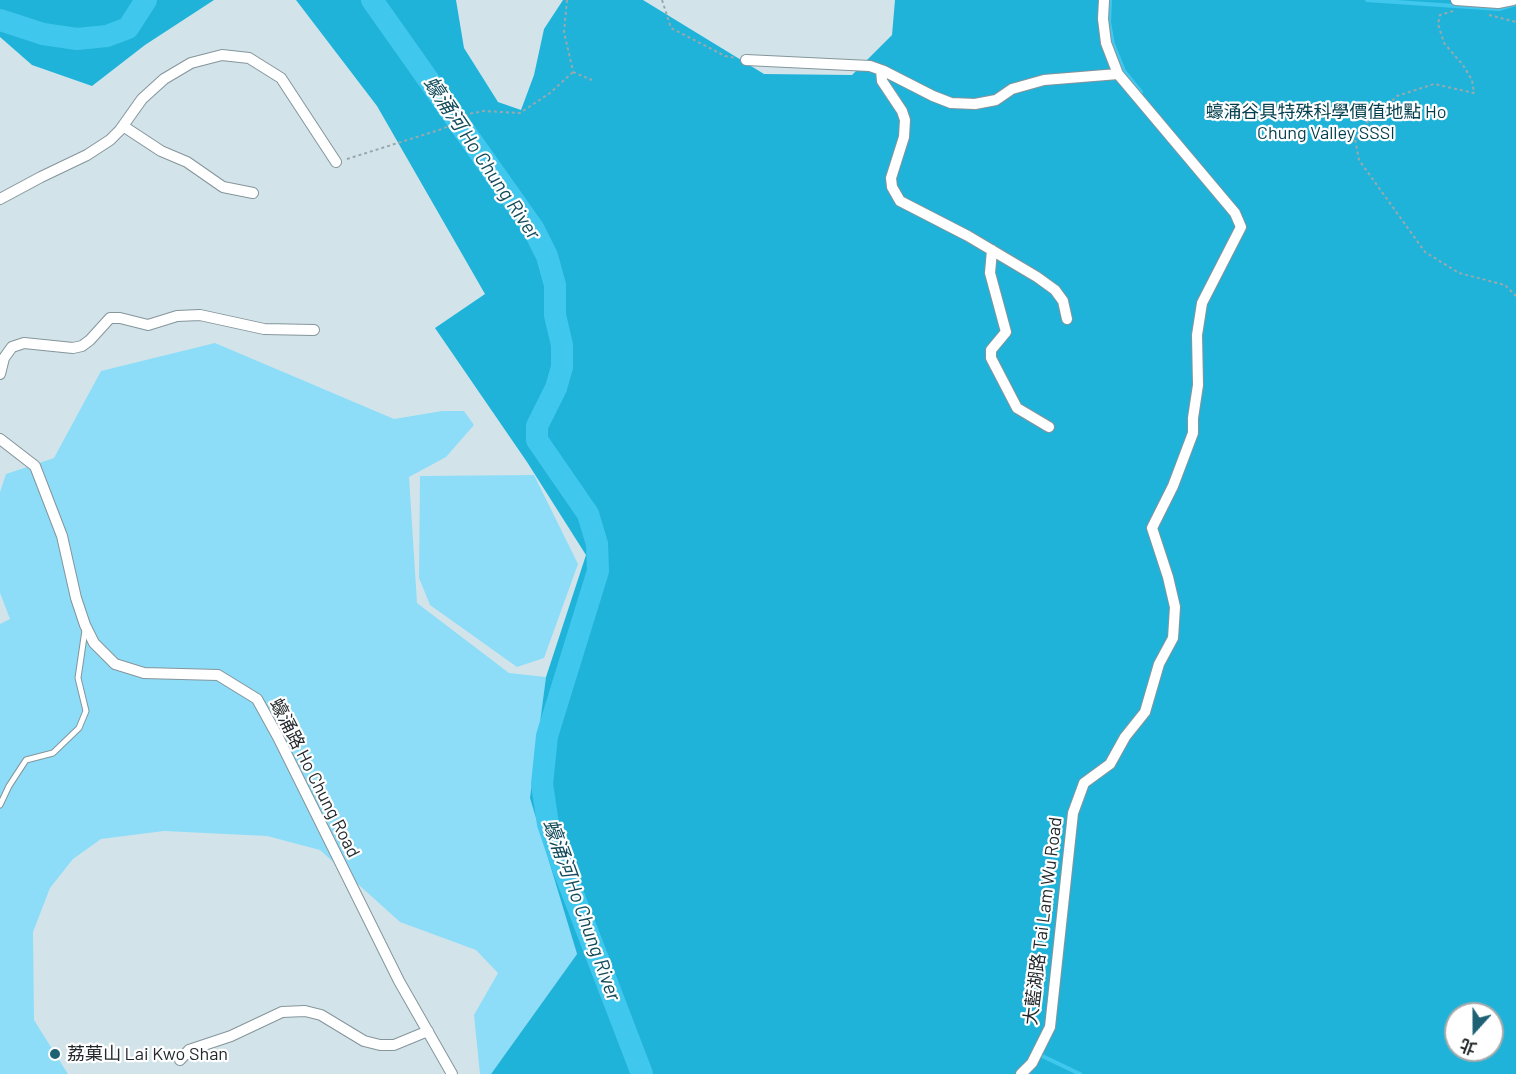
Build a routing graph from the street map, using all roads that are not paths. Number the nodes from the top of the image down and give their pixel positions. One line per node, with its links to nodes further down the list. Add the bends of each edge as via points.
1 (1104, 0): 6 (street, 大藍湖路 Tai Lam Wu Road, via 1106,43)
2 (1513, 0): 3 (street)
3 (1456, 5)
4 (746, 60): 5 (street, via 870,66)
5 (881, 70): 6 (street, via 942,100 975,104 996,100 1012,89 1044,80); 11 (street, via 882,81 905,120 904,137 891,178 900,201)
6 (1118, 74): 22 (street, 大藍湖路 Tai Lam Wu Road, via 1235,213 1240,227 1202,303 1193,433 1152,528 1174,607 1173,638 1159,664 1145,712 1110,764 1084,783 1073,813 1050,1027 1032,1062)
7 (123, 126): 8 (street, via 142,99 164,79 191,63 222,55 249,58 281,78); 9 (street, via 223,187); 10 (street, via 110,140 87,154)
8 (336, 162)
9 (253, 193)
10 (0, 200)
11 (992, 250): 12 (street, via 1055,290 1063,301); 15 (street, via 990,273 1006,332 991,350 991,358 1017,408)
12 (1066, 319)
13 (314, 330): 14 (street, via 264,329 200,315 177,316 148,325 110,318 82,346 24,343 12,347)
14 (0, 374)
15 (1049, 427)
16 (0, 439): 17 (street, 蠔涌路 Ho Chung Road, via 35,466 62,536)
17 (85, 626): 18 (lane, via 78,678 86,711 79,729 53,753 26,760); 19 (street, 蠔涌路 Ho Chung Road, via 94,643 115,664 144,673 218,675 257,699)
18 (0, 805)
19 (428, 1031): 20 (street, via 380,1045 364,1041 321,1014 282,1012 189,1050); 21 (street, 蠔涌路 Ho Chung Road)
20 (180, 1060)
21 (452, 1074)
22 (1021, 1074)

